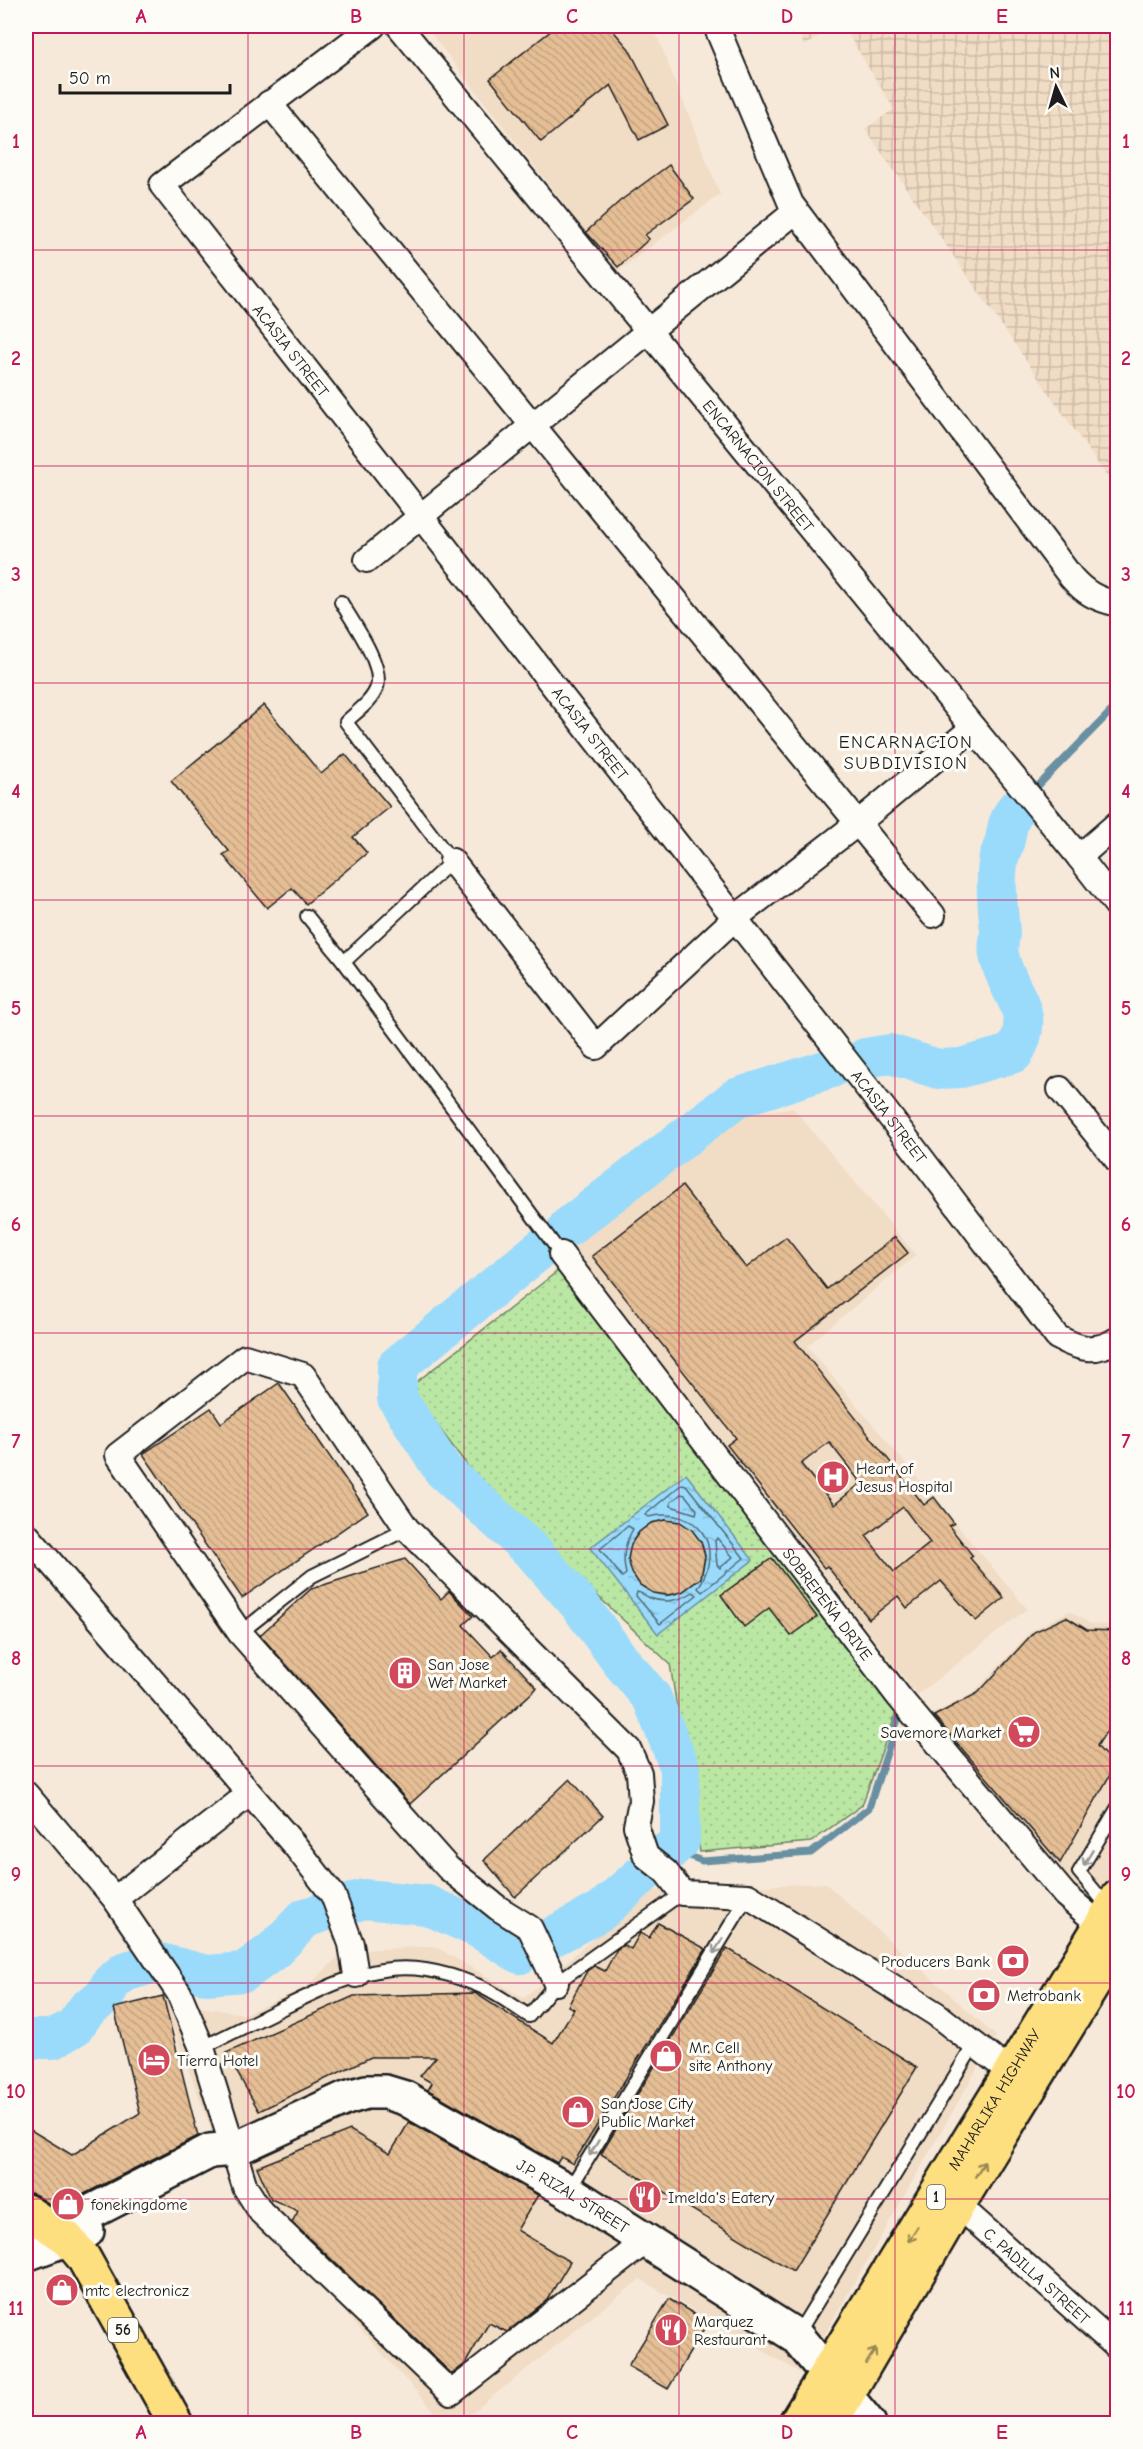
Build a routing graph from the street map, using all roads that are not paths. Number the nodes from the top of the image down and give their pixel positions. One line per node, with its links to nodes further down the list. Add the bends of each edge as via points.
1 (373, 26): 4 (street)
2 (399, 26): 6 (street, ENCARNACION STREET)
3 (716, 26): 5 (street)
4 (269, 103): 7 (street); 8 (street, ACASIA STREET, via 162,185)
5 (796, 211): 6 (street); 11 (street, via 1071,577 1094,598)
6 (648, 330): 7 (street); 12 (street, ENCARNACION STREET)
7 (532, 425): 8 (street); 13 (street)
8 (421, 516): 9 (street); 20 (street, ACASIA STREET)
9 (367, 560)
10 (341, 602): 16 (lane, via 376,666 377,686 366,704 346,722)
11 (1118, 604)
12 (973, 728): 13 (street); 15 (street, ENCARNACION STREET)
13 (858, 823): 18 (street); 20 (street)
14 (1118, 823): 15 (street)
15 (1079, 856): 17 (street, ENCARNACION STREET)
16 (452, 861): 20 (street, via 596,1047); 21 (lane)
17 (1118, 908)
18 (933, 915)
19 (307, 916): 21 (lane)
20 (735, 918): 25 (street, ACASIA STREET, via 1057,1337 1087,1350 1102,1348)
21 (344, 962): 24 (lane)
22 (1060, 1089): 23 (street)
23 (1118, 1161)
24 (561, 1254): 35 (street, SOBREPEÑA DRIVE, via 899,1697 1065,1894)
25 (1118, 1339)
26 (407, 1529): 28 (lane, via 312,1576); 28 (street, via 303,1375 245,1357 117,1455); 32 (street, via 629,1750 639,1773 641,1801 636,1826 646,1856 666,1872)
27 (26, 1534): 30 (street)
28 (240, 1633): 36 (street, via 448,1868 530,1928)
29 (26, 1794): 34 (street)
30 (249, 1794): 34 (street); 37 (street, via 333,1895 349,1936)
31 (1118, 1807): 35 (lane, one-way to 35, via 1079,1872)
32 (682, 1893): 33 (street); 36 (lane)
33 (748, 1896): 38 (street, via 936,2014); 42 (lane, one-way to 42)
34 (115, 1899): 39 (street, via 179,1993)
35 (1113, 1921): 40 (highway, MAHARLIKA HIGHWAY / 1); 43 (highway, MAHARLIKA HIGHWAY / 1, one-way to 35)
36 (551, 1973): 37 (lane, via 529,2016 480,1986 435,1972 389,1968)
37 (356, 1975): 39 (lane)
38 (974, 2045): 40 (street); 48 (lane)
39 (202, 2048): 41 (street)
40 (1010, 2072): 50 (highway, MAHARLIKA HIGHWAY / 1, one-way to 50, via 941,2189)
41 (235, 2149): 42 (street, J.P. RIZAL STREET, via 346,2098 385,2092 405,2098); 45 (street, J.P. RIZAL STREET, via 210,2151 85,2215); 46 (street, via 245,2187 261,2212 451,2393)
42 (568, 2191): 46 (street, J.P. RIZAL STREET)
43 (958, 2205): 49 (street, C. PADILLA STREET); 50 (highway, MAHARLIKA HIGHWAY / 1, one-way to 43)
44 (26, 2211): 45 (highway, 56)
45 (67, 2238): 47 (street); 51 (highway, 56, via 83,2257)
46 (646, 2241): 48 (street, J.P. RIZAL STREET)
47 (26, 2254)
48 (796, 2336): 50 (street, J.P. RIZAL STREET)
49 (1118, 2348)
50 (834, 2397): 52 (highway, MAHARLIKA HIGHWAY / 1); 53 (street, J.P. RIZAL STREET)
51 (177, 2424)
52 (795, 2424)
53 (869, 2424)

